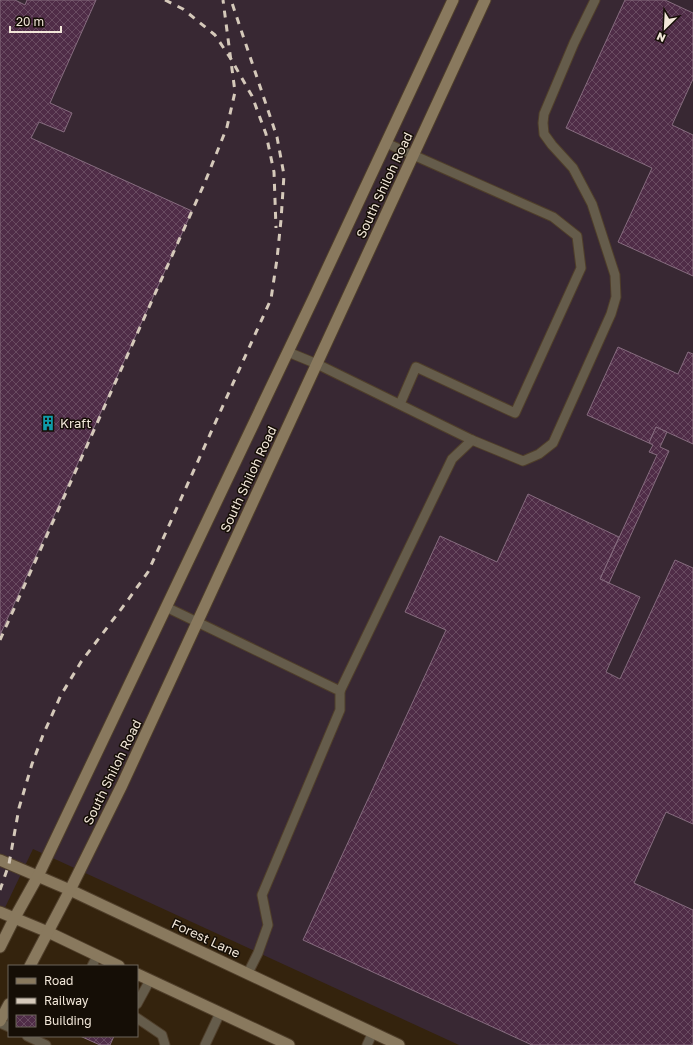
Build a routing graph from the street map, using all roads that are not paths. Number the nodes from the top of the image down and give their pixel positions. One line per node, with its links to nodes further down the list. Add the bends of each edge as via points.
1 (452, 0): 4 (main road, South Shiloh Road)
2 (485, 0): 5 (main road, South Shiloh Road)
3 (595, 0): 9 (lane, via 574,43 544,114 543,123 544,134 573,168 592,204 615,275 616,296 611,314 553,443 540,454 523,461)
4 (386, 143): 5 (lane); 6 (main road, South Shiloh Road)
5 (413, 155): 7 (main road, South Shiloh Road); 8 (lane, via 552,217 577,236 581,268 516,413 416,367)
6 (288, 352): 7 (lane); 10 (main road, South Shiloh Road)
7 (317, 364): 8 (lane); 11 (main road, South Shiloh Road)
8 (400, 404): 9 (lane)
9 (472, 440): 12 (lane, via 452,459)
10 (166, 607): 11 (lane); 14 (main road, South Shiloh Road)
11 (198, 622): 12 (lane); 15 (main road, South Shiloh Road)
12 (340, 691): 24 (lane, via 340,710 262,895 268,925)
13 (0, 860): 14 (main road, Forest Lane)
14 (38, 876): 15 (main road, Forest Lane); 17 (main road, South Shiloh Road)
15 (70, 890): 18 (main road, South Shiloh Road); 24 (main road, Forest Lane)
16 (0, 912): 17 (main road)
17 (14, 919): 18 (main road); 19 (main road, South Shiloh Road)
18 (48, 932): 20 (main road); 21 (main road, South Shiloh Road)
19 (0, 947)
20 (97, 956): 22 (lane); 23 (main road)
21 (31, 965)
22 (92, 965)
23 (117, 965)
24 (248, 973): 32 (main road, Forest Lane)
25 (138, 974): 26 (main road)
26 (150, 980): 27 (lane); 29 (main road)
27 (138, 1002)
28 (8, 1006): 31 (main road)
29 (220, 1013): 36 (lane); 37 (main road)
30 (138, 1019): 35 (lane, via 162,1035)
31 (0, 1022)
32 (372, 1032): 38 (lane); 39 (main road, Forest Lane)
33 (29, 1037): 34 (lane)
34 (46, 1045)
35 (165, 1045)
36 (205, 1045)
37 (289, 1045)
38 (367, 1045)
39 (400, 1045)

